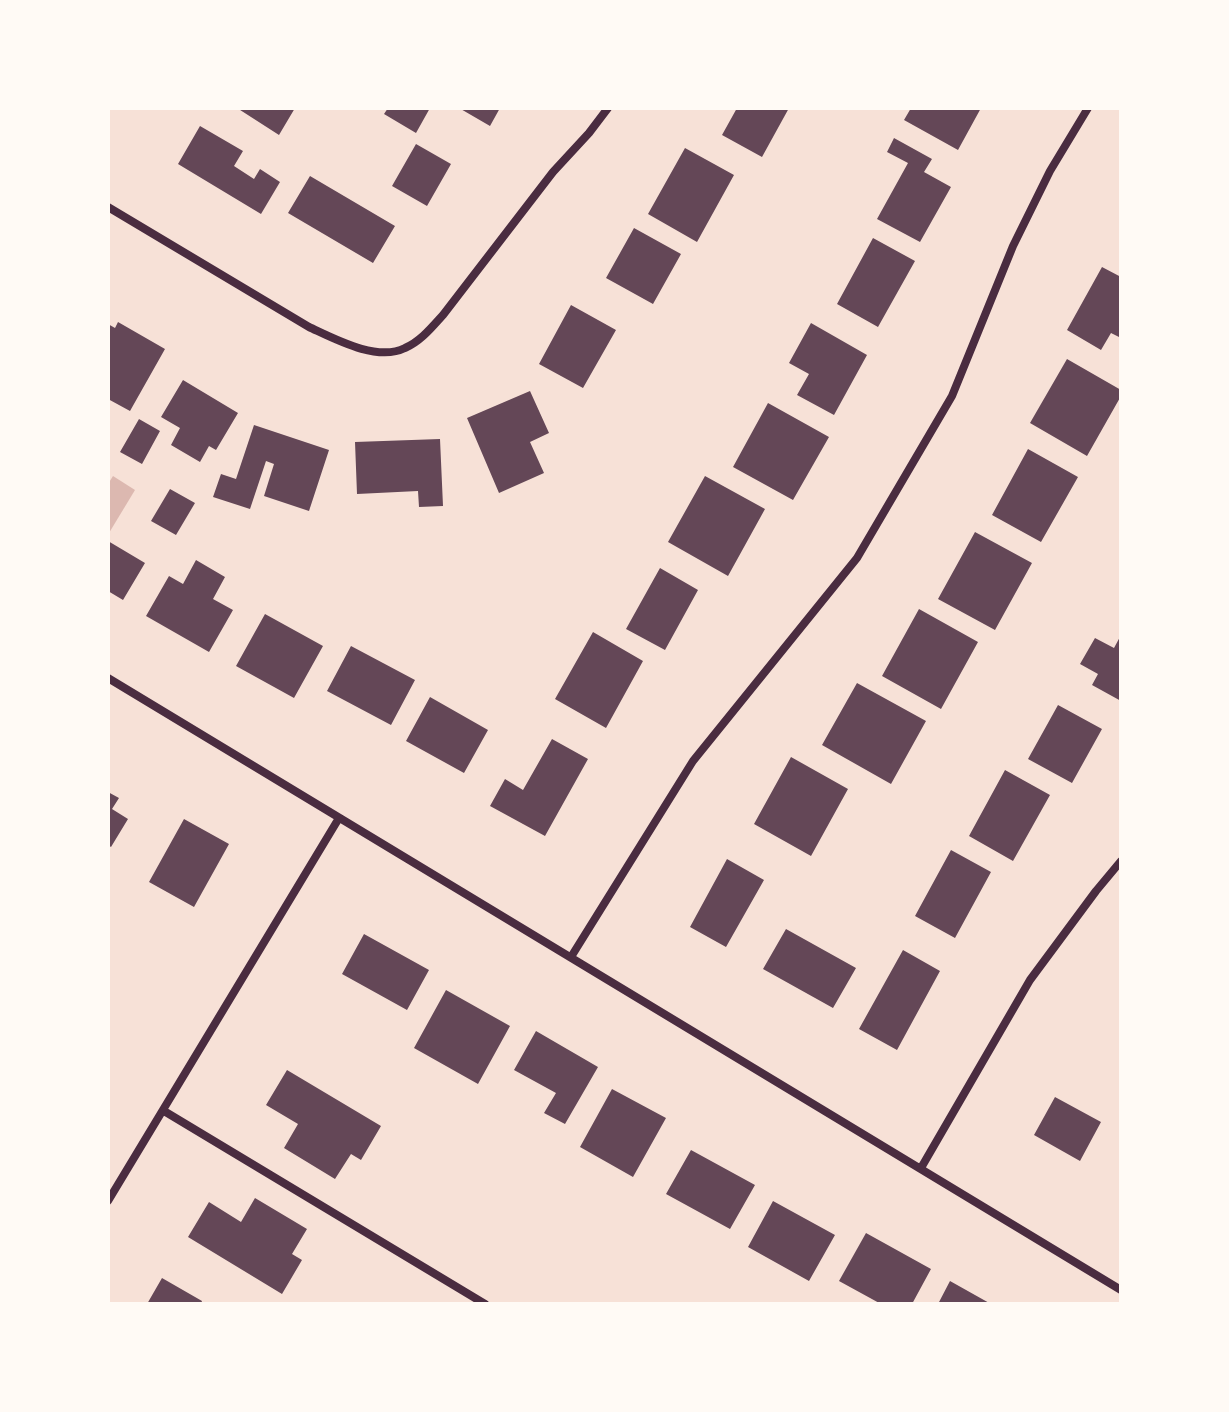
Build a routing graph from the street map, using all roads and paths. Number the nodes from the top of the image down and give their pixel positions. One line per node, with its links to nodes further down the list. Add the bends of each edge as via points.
1 (608, 108): 3 (street, via 443,315 407,348 394,352 374,352 309,327)
2 (1088, 108): 7 (street, via 1013,246 952,396 857,558 693,761)
3 (108, 207)
4 (108, 678): 5 (street)
5 (339, 818): 7 (street); 8 (street)
6 (1121, 861): 9 (street, via 1030,980)
7 (571, 957): 9 (street)
8 (164, 1111): 10 (street); 12 (street)
9 (921, 1168): 11 (street)
10 (108, 1201)
11 (1121, 1290)
12 (485, 1304)

